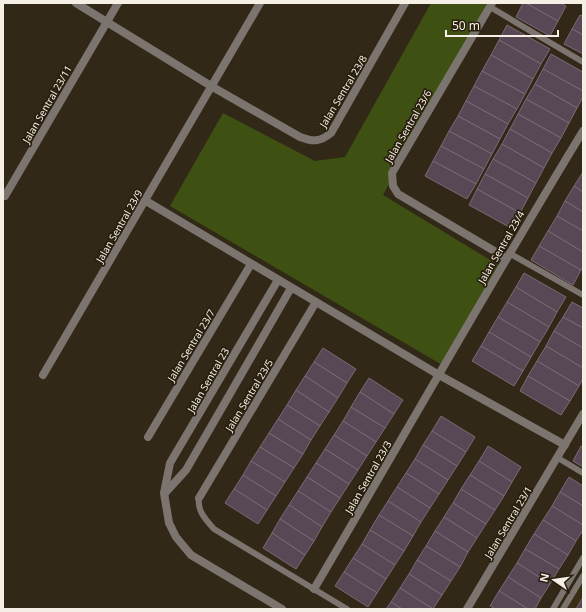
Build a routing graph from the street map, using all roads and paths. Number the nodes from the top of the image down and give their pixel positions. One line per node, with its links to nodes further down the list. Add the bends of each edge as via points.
1 (76, 3): 6 (street, Jalan Sentral 23/8)
2 (118, 3): 6 (street, Jalan Sentral 23/11)
3 (260, 3): 8 (street, Jalan Sentral 23/9)
4 (405, 3): 8 (street, Jalan Sentral 23/8, via 331,133 324,138 312,141 300,137)
5 (491, 5): 7 (lane); 12 (street, Jalan Sentral 23/6, via 392,173 393,186 398,194)
6 (107, 22): 8 (street, Jalan Sentral 23/8); 10 (street, Jalan Sentral 23/11)
7 (583, 62)
8 (211, 86): 11 (street, Jalan Sentral 23/9)
9 (583, 131): 12 (street, Jalan Sentral 23/4)
10 (5, 196)
11 (146, 200): 13 (street); 18 (street, Jalan Sentral 23/9)
12 (508, 255): 16 (lane); 19 (street, Jalan Sentral 23/4)
13 (251, 264): 14 (street); 21 (street, Jalan Sentral 23/7)
14 (278, 280): 15 (street); 25 (street, Jalan Sentral 23, via 170,463)
15 (291, 288): 17 (street); 25 (street, via 186,470)
16 (583, 295)
17 (316, 302): 19 (street); 26 (street, Jalan Sentral 23/5)
18 (43, 375)
19 (439, 375): 22 (street); 29 (street, Jalan Sentral 23/3)
20 (583, 414): 22 (street, Jalan Sentral 23/1)
21 (148, 437)
22 (565, 445): 23 (street, Jalan Sentral 23/1)
23 (558, 458): 24 (lane); 32 (street, Jalan Sentral 23/1)
24 (583, 473)
25 (164, 493): 30 (street, Jalan Sentral 23, via 169,523 176,537 192,555)
26 (199, 498): 29 (lane, via 198,505 214,529)
27 (583, 558): 33 (lane)
28 (583, 576): 34 (lane)
29 (314, 589): 31 (lane)
30 (282, 609)
31 (347, 609)
32 (467, 609)
33 (553, 609)
34 (564, 609)

